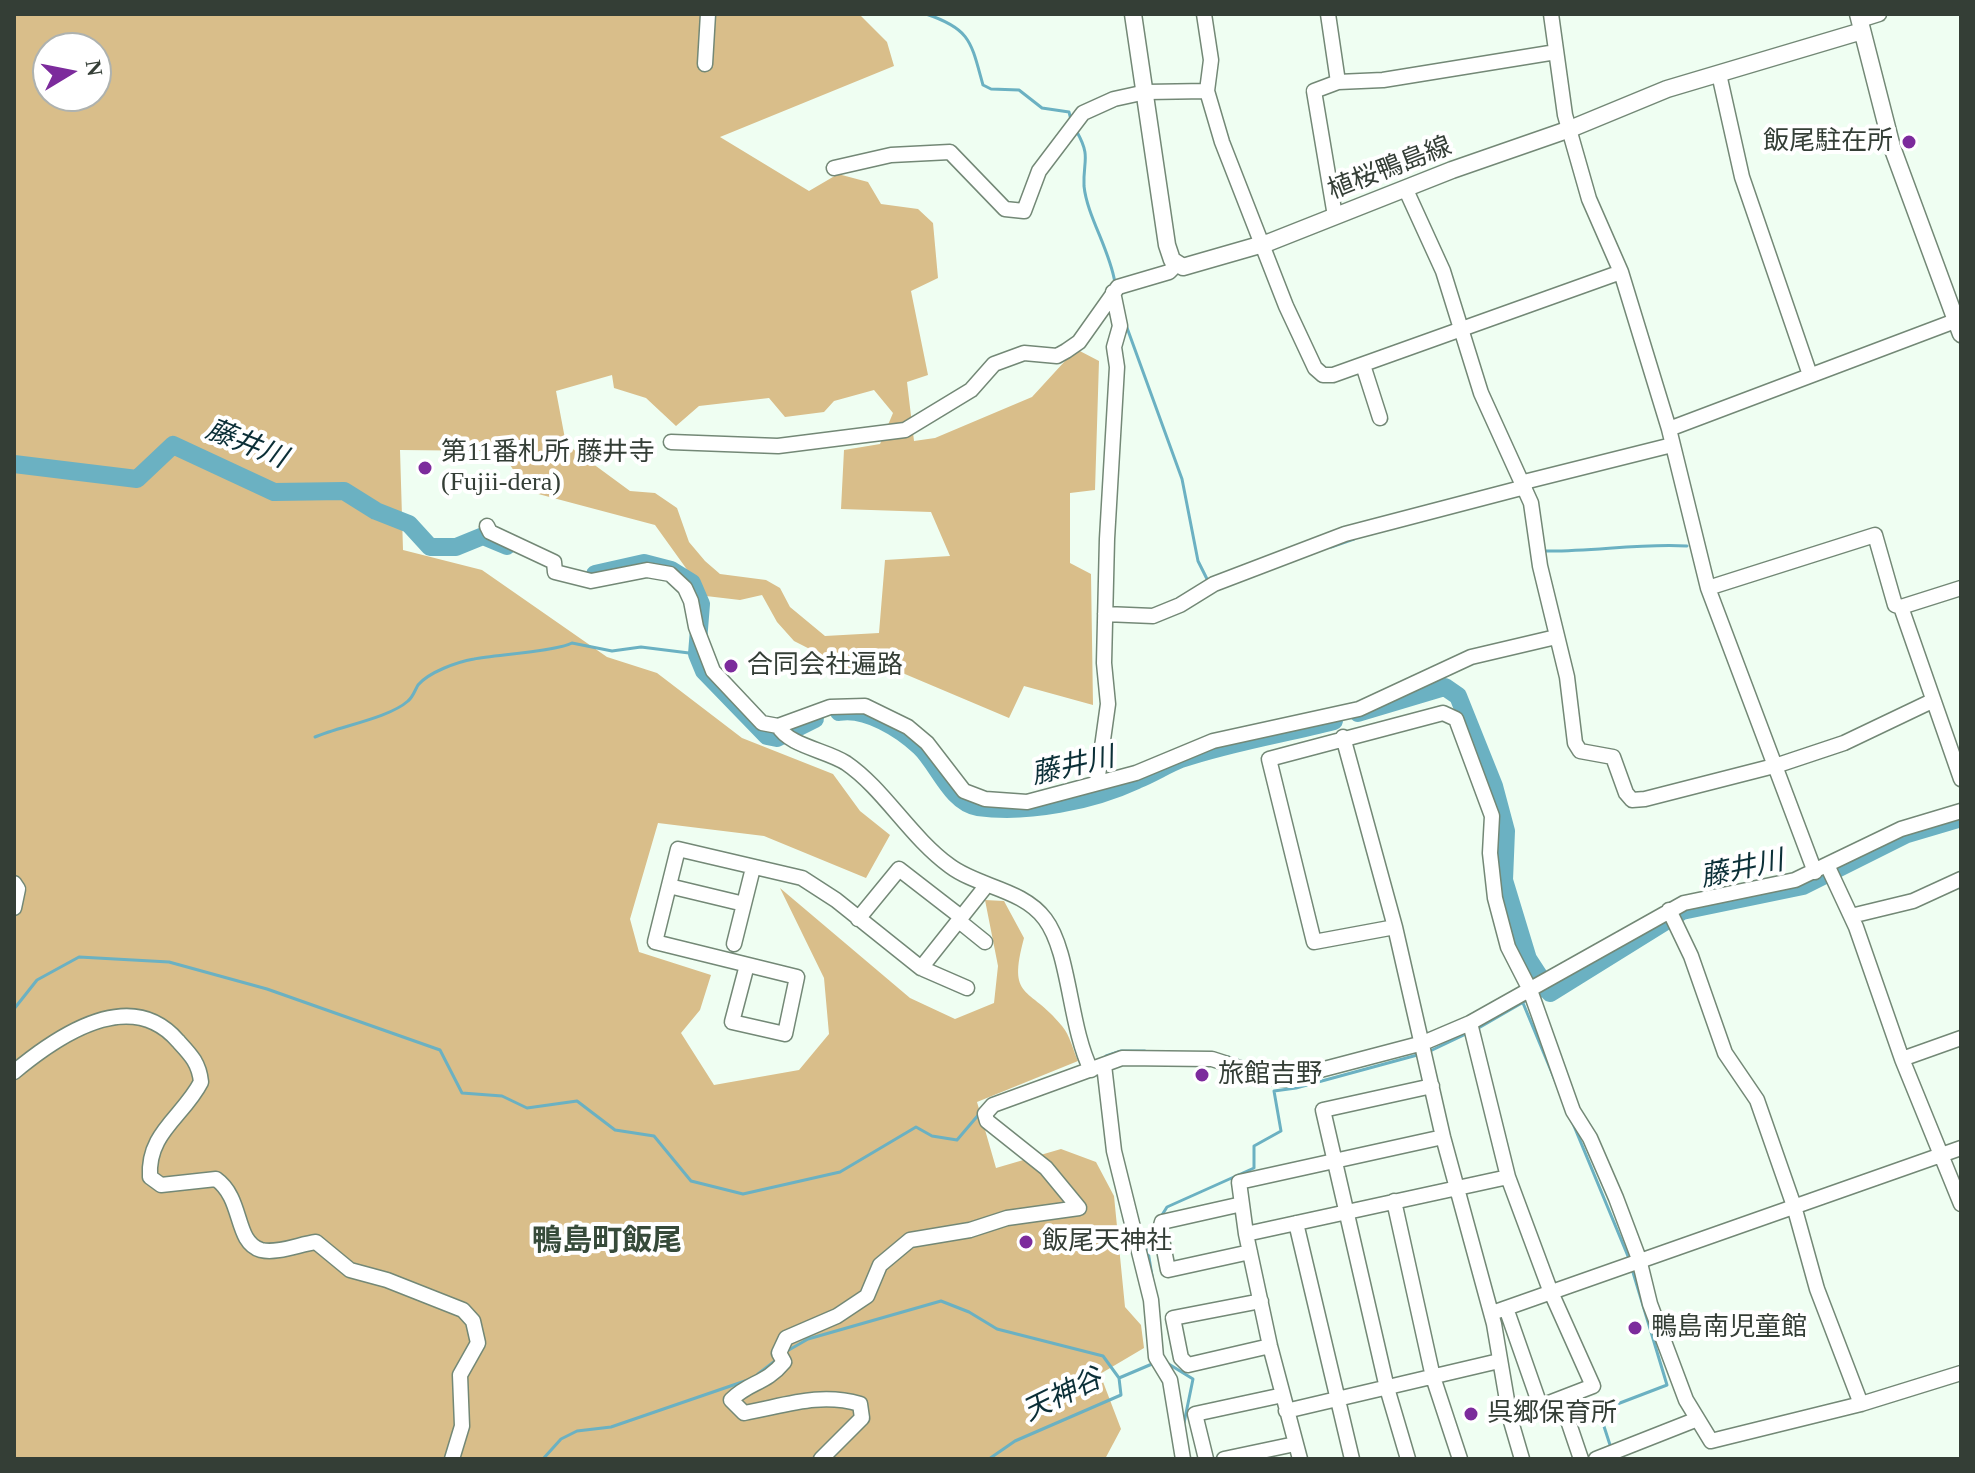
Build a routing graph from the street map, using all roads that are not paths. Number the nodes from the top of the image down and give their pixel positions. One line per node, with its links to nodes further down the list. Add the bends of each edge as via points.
1 (708, 14): 9 (street)
2 (1133, 14): 13 (main road)
3 (1204, 14): 12 (street, via 1211,60)
4 (1328, 14): 11 (street)
5 (1551, 14): 8 (street)
6 (1879, 14): 7 (street)
7 (1860, 22): 10 (main road, 植桜鴨島線); 22 (main road, via 1892,147)
8 (1556, 52): 11 (street, via 1383,80); 14 (street)
9 (705, 64)
10 (1719, 74): 14 (main road, 植桜鴨島線); 25 (street, via 1742,177)
11 (1338, 82): 17 (street, via 1314,91)
12 (1207, 91): 13 (street); 18 (street)
13 (1146, 92): 15 (street, via 1083,113 1039,171 1024,211 1005,209 950,152 891,155); 19 (main road, via 1167,245)
14 (1570, 129): 16 (main road, 植桜鴨島線); 20 (street, via 1589,199)
15 (834, 168)
16 (1406, 190): 17 (main road, 植桜鴨島線); 23 (street)
17 (1335, 216): 18 (main road, 植桜鴨島線)
18 (1262, 244): 19 (main road, 植桜鴨島線, via 1183,267); 24 (street, via 1315,368 1333,375)
19 (1177, 264): 21 (street, via 1169,272)
20 (1621, 272): 23 (street); 27 (street)
21 (1115, 290): 28 (street, via 1079,342 1066,351 1057,356 1024,353 994,364 971,390 905,430 778,446); 35 (street, via 1120,326 1114,347)
22 (1957, 320): 25 (street)
23 (1462, 328): 24 (street); 30 (street, via 1481,393)
24 (1363, 365): 26 (street)
25 (1810, 375): 27 (street)
26 (1380, 418)
27 (1669, 429): 29 (street)
28 (671, 442)
29 (1672, 445): 30 (street); 32 (street)
30 (1524, 485): 35 (street, via 1398,517 1211,585 1153,616); 36 (street)
31 (487, 526): 38 (street, via 573,579 591,581 647,570 670,574 685,588 713,671 762,723)
32 (1712, 587): 34 (street, via 1875,535 1895,605); 40 (street, via 1742,685)
33 (1961, 588): 34 (street)
34 (1901, 607): 37 (street)
35 (1105, 614): 42 (street, via 1108,704)
36 (1556, 637): 40 (street, via 1575,743 1580,751 1613,757 1632,800); 42 (street, via 1471,657 1359,709 1213,741)
37 (1932, 701): 40 (street, via 1844,743); 41 (street)
38 (781, 731): 42 (street, via 830,707 865,706 908,727 927,743 973,797 1027,802); 49 (street, via 859,772 931,851)
39 (1343, 737): 56 (street); 56 (street, via 1269,759 1314,942); 62 (street, via 1443,713 1456,719 1492,816 1493,883 1508,947)
40 (1780, 764): 44 (street)
41 (1961, 779)
42 (1097, 783)
43 (1961, 811): 44 (street, via 1901,829)
44 (1826, 871): 52 (street, via 1684,903); 53 (street)
45 (752, 872): 50 (street)
46 (1961, 879): 53 (street, via 1913,901)
47 (14, 883): 51 (street)
48 (669, 886): 50 (street); 54 (street, via 678,849 802,878); 59 (street, via 655,942)
49 (986, 886): 55 (street); 67 (street, via 1027,904 1050,926 1077,1035)
50 (744, 904): 58 (street)
51 (14, 908)
52 (1671, 914): 62 (street); 79 (street, via 1725,1053 1757,1100)
53 (1851, 916): 66 (street)
54 (858, 919): 55 (street, via 899,869); 60 (street)
55 (960, 919): 57 (street); 60 (street)
56 (1395, 927): 65 (street)
57 (985, 942)
58 (734, 944)
59 (747, 965): 59 (street, via 797,977 785,1034 732,1022)
60 (921, 968): 61 (street)
61 (967, 988)
62 (1530, 990): 63 (street); 84 (street, via 1573,1111 1590,1138)
63 (1470, 1023): 65 (street); 74 (street)
64 (1961, 1038): 66 (street)
65 (1424, 1050): 67 (street, via 1286,1079 1212,1059 1122,1058); 69 (street)
66 (1902, 1059): 72 (street)
67 (1098, 1067): 104 (street, via 993,1105 985,1114 1046,1168 1079,1208 910,1240 880,1265 867,1296 786,1338 779,1353 784,1362 770,1380 741,1390 731,1400 744,1413 805,1399 860,1404 862,1418); 105 (street, via 1151,1300 1157,1361 1170,1380)
68 (14, 1072): 103 (street, via 71,1030 100,1019 138,1018 172,1033 200,1065 201,1082 155,1142 150,1177 161,1185 216,1179 232,1194 245,1237 261,1250 316,1242 350,1270 463,1310 473,1321 478,1343 460,1375 462,1426)
69 (1432, 1086): 70 (street); 73 (street, via 1323,1110)
70 (1443, 1137): 73 (street); 75 (street)
71 (1961, 1148): 72 (street)
72 (1939, 1156): 78 (street); 79 (street)
73 (1333, 1161): 77 (street, via 1239,1182); 80 (street)
74 (1508, 1177): 75 (street); 85 (street)
75 (1456, 1188): 76 (street); 87 (street)
76 (1394, 1201): 80 (street); 91 (street)
77 (1242, 1204): 82 (street); 83 (street, via 1162,1222 1160,1229 1168,1270)
78 (1961, 1204)
79 (1794, 1206): 84 (street); 96 (street, via 1817,1289)
80 (1344, 1212): 81 (street); 92 (street)
81 (1296, 1223): 82 (street); 94 (street)
82 (1246, 1234): 83 (street)
83 (1250, 1252): 86 (street)
84 (1632, 1262): 85 (street); 100 (street)
85 (1550, 1290): 87 (street); 95 (street, via 1593,1386)
86 (1261, 1301): 88 (street); 88 (street, via 1173,1318 1181,1358 1188,1365)
87 (1499, 1311): 89 (street); 97 (street)
88 (1270, 1346): 93 (street)
89 (1499, 1361): 91 (street); 99 (street)
90 (1961, 1373): 96 (street)
91 (1433, 1377): 92 (street); 111 (street)
92 (1387, 1388): 94 (street); 110 (street)
93 (1283, 1395): 98 (street); 106 (street, via 1195,1414)
94 (1337, 1399): 98 (street); 109 (street)
95 (1561, 1400): 97 (street); 113 (street)
96 (1861, 1404): 100 (street, via 1711,1441)
97 (1541, 1408): 99 (street)
98 (1286, 1411): 101 (street)
99 (1510, 1418): 112 (street)
100 (1695, 1420): 102 (street)
101 (1295, 1444): 107 (street); 108 (street)
102 (1607, 1455)
103 (452, 1459)
104 (821, 1459)
105 (1183, 1459)
106 (1206, 1459)
107 (1224, 1459)
108 (1300, 1459)
109 (1352, 1459)
110 (1408, 1459)
111 (1460, 1459)
112 (1522, 1459)
113 (1581, 1459)

